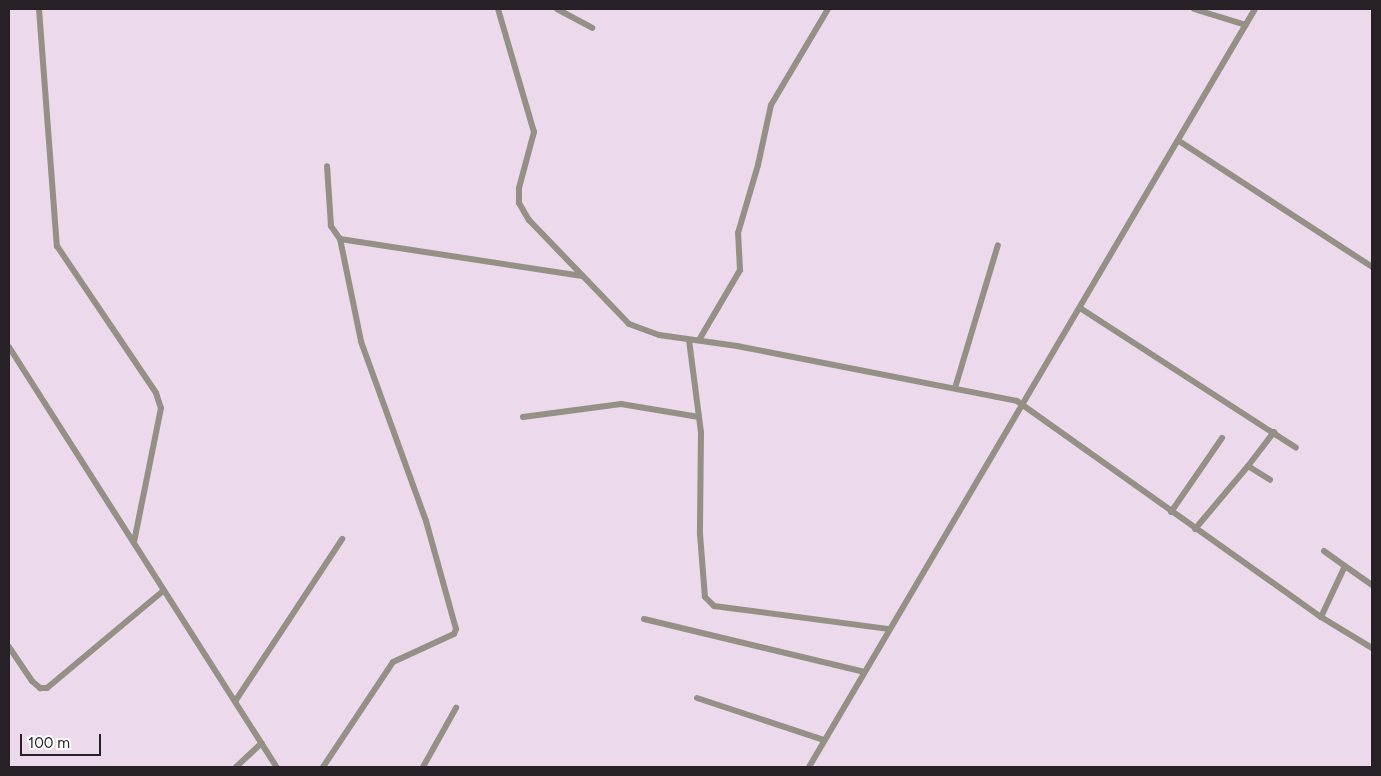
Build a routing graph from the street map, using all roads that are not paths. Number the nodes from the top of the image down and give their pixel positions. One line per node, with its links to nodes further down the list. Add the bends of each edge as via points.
1 (39, 9): 31 (street, via 57,246 156,393 161,408)
2 (498, 9): 14 (street, via 534,132 518,199 529,220)
3 (557, 9): 8 (street)
4 (828, 9): 17 (street, via 771,105 738,233 740,270)
5 (1194, 9): 7 (street)
6 (1255, 9): 7 (street)
7 (1246, 25): 9 (street)
8 (592, 28)
9 (1179, 141): 13 (street); 15 (street)
10 (327, 166): 11 (street, via 331,226)
11 (340, 239): 14 (street); 49 (street, via 361,341 426,521 456,629 454,634 394,662)
12 (998, 245): 19 (street)
13 (1372, 267)
14 (582, 276): 16 (street, via 630,324 659,335)
15 (1080, 308): 20 (street); 23 (street)
16 (689, 340): 17 (street); 22 (street)
17 (699, 340): 19 (street)
18 (9, 347): 31 (street)
19 (956, 388): 20 (street, via 1010,398)
20 (1024, 405): 28 (street); 38 (street)
21 (523, 417): 22 (street, via 621,404)
22 (699, 417): 38 (street, via 701,581 710,604)
23 (1274, 432): 25 (street); 26 (street)
24 (1222, 438): 28 (street)
25 (1296, 448)
26 (1248, 466): 27 (street); 29 (street)
27 (1270, 480)
28 (1172, 512): 29 (street)
29 (1196, 529): 36 (street)
30 (342, 539): 43 (street)
31 (134, 542): 35 (street)
32 (1324, 551): 33 (street)
33 (1345, 566): 34 (street); 36 (street)
34 (1372, 585)
35 (162, 592): 39 (street, via 47,688 40,688 32,681); 43 (street)
36 (1321, 617): 40 (street)
37 (644, 619): 41 (street)
38 (888, 629): 41 (street)
39 (9, 647)
40 (1372, 648)
41 (864, 672): 45 (street)
42 (697, 698): 45 (street)
43 (236, 700): 46 (street)
44 (456, 708): 50 (street)
45 (824, 740): 51 (street)
46 (262, 743): 47 (street); 48 (street)
47 (236, 767)
48 (277, 767)
49 (323, 767)
50 (424, 767)
51 (809, 767)

